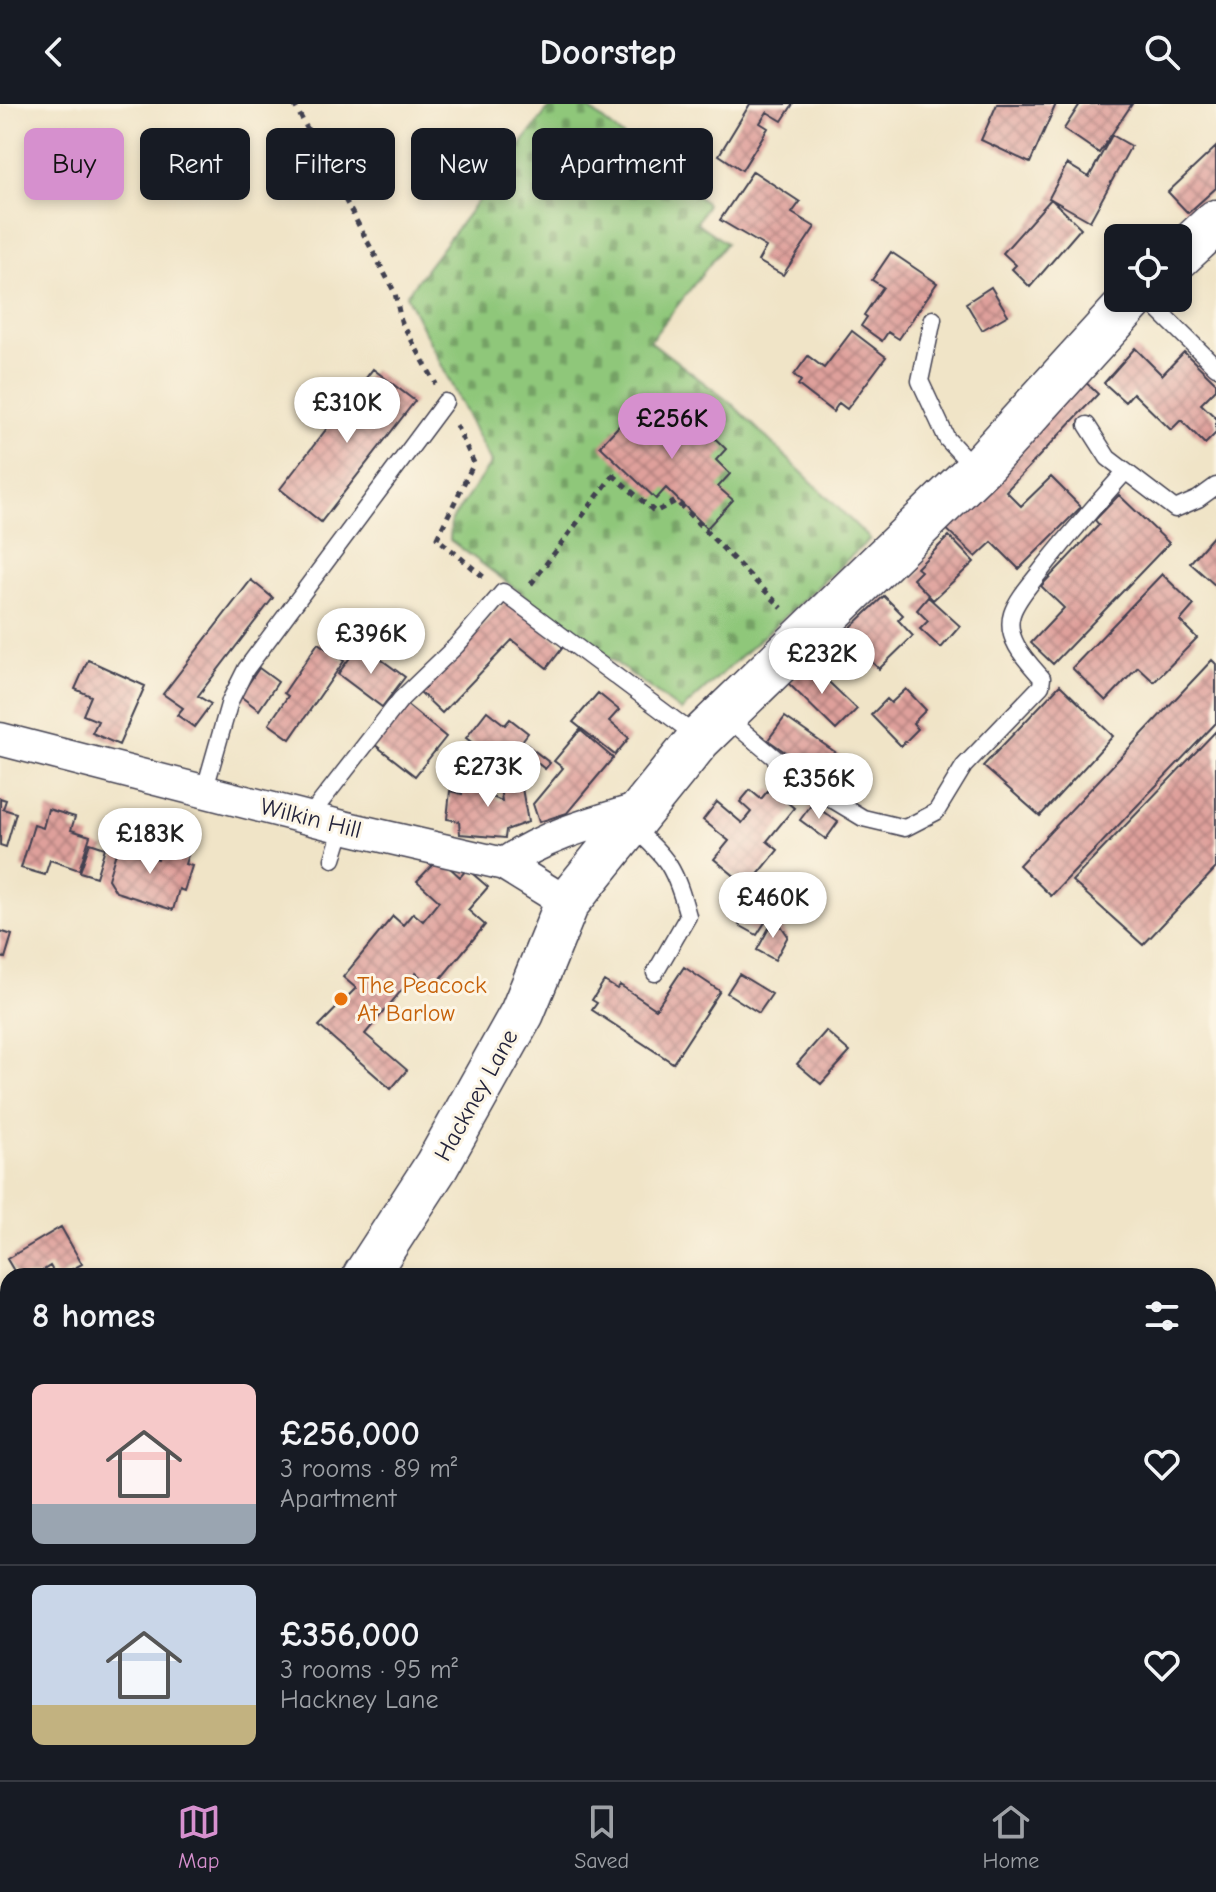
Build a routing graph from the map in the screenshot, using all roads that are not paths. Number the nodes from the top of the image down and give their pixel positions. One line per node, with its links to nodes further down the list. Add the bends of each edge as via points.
1 (1216, 222): 2 (main road)
2 (1192, 244)
3 (1121, 312): 9 (main road, Hackney Lane)
4 (1160, 312): 6 (lane)
5 (933, 319): 9 (lane, via 920,381 947,439)
6 (1216, 367)
7 (445, 402): 14 (lane, via 246,669 230,701)
8 (1087, 425): 10 (lane, via 1108,458)
9 (976, 470): 12 (main road, Hackney Lane)
10 (1125, 472): 11 (lane, via 1175,509); 12 (lane, via 1051,557 1011,615 1013,639 1042,678 1041,686 964,766 936,812 905,828 863,818)
11 (1216, 486)
12 (712, 727): 15 (lane, via 503,592 401,699); 16 (main road, Hackney Lane)
13 (0, 739): 14 (street, Wilkin Hill)
14 (204, 792): 15 (street, Wilkin Hill)
15 (309, 817): 17 (street, Wilkin Hill)
16 (637, 817): 19 (street, via 592,823 526,848); 20 (main road, Hackney Lane); 21 (lane, via 676,875 688,916)
17 (343, 827): 18 (lane); 19 (street, Wilkin Hill)
18 (333, 859)
19 (504, 864): 20 (street, Wilkin Hill)
20 (567, 903): 22 (main road, Hackney Lane, via 522,1013 437,1165)
21 (655, 973)
22 (370, 1268)

